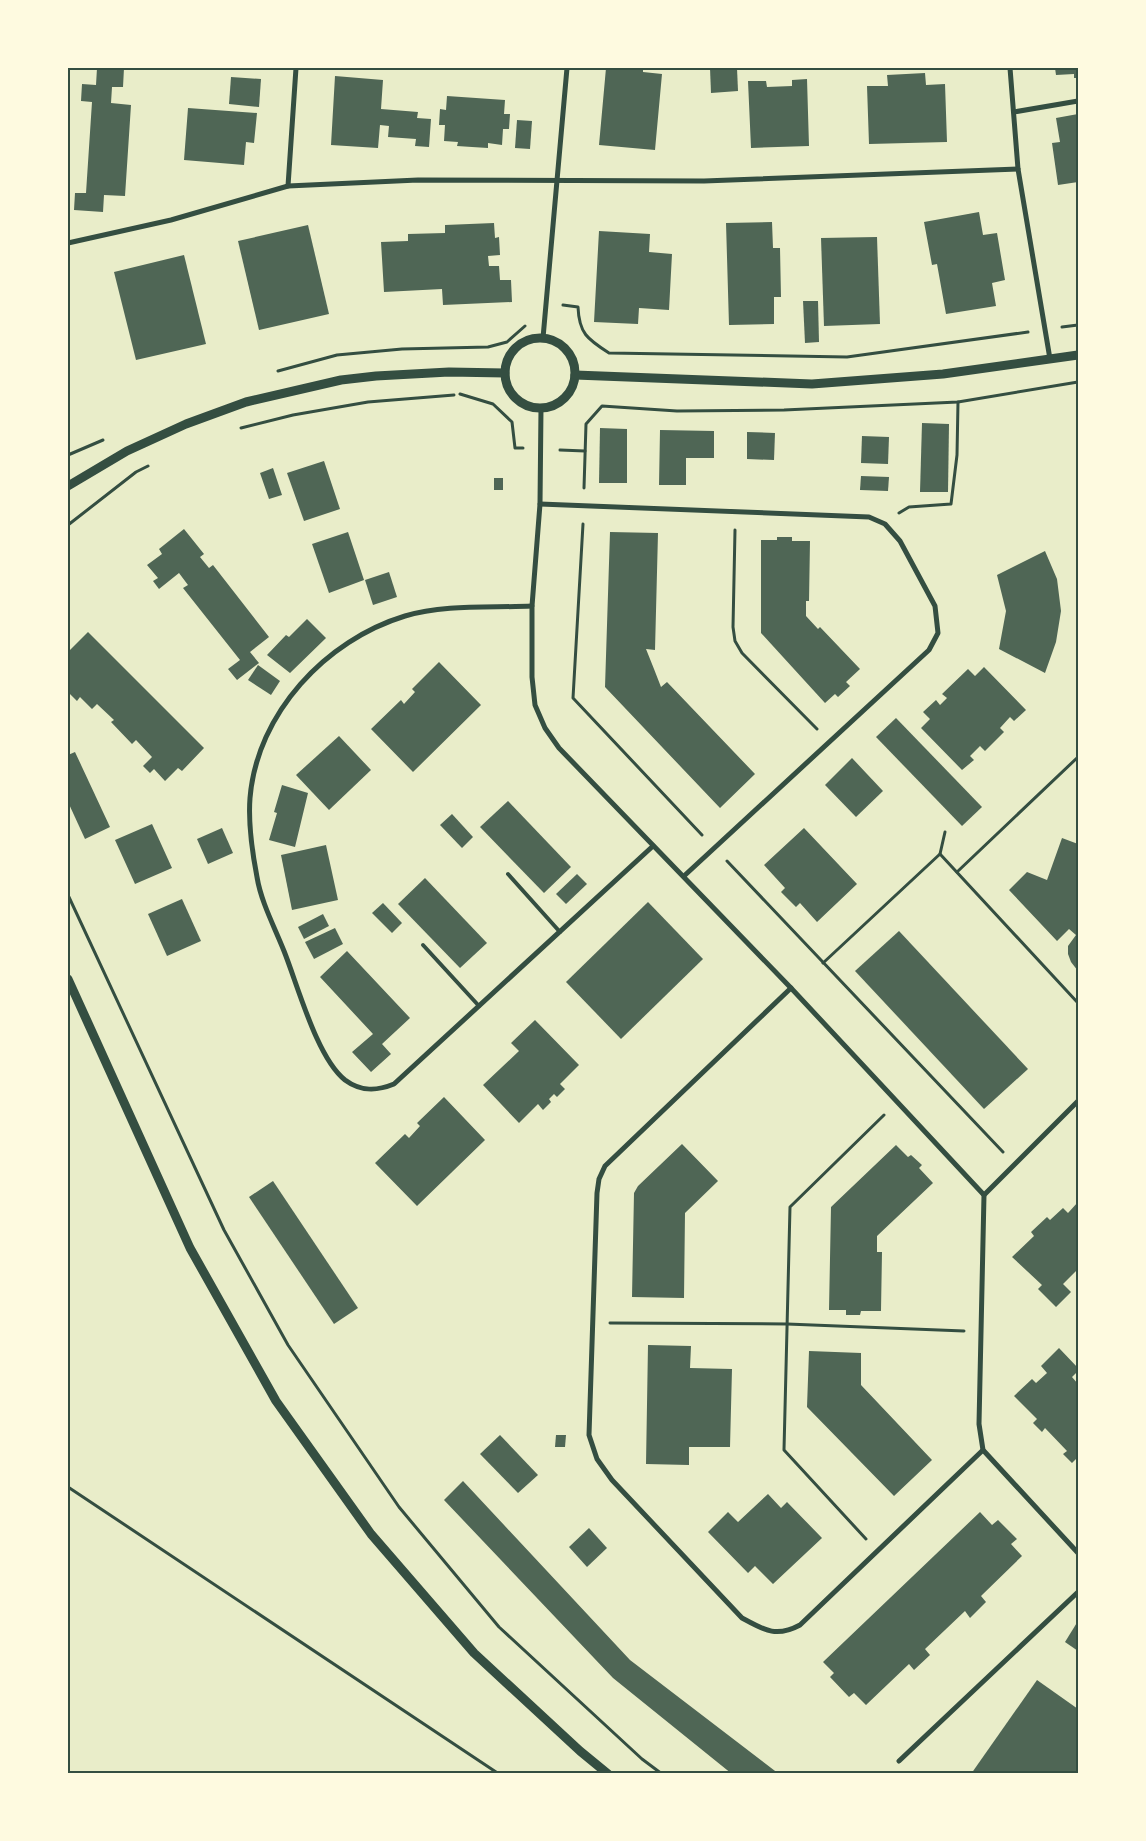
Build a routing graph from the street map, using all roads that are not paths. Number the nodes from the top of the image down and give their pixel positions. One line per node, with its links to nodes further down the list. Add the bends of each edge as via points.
1 (296, 68): 8 (street)
2 (567, 68): 7 (street)
3 (1010, 68): 5 (street)
4 (1078, 101): 5 (street)
5 (1014, 112): 6 (street)
6 (1018, 169): 7 (street, via 704,181); 12 (street)
7 (558, 180): 8 (street, via 418,180); 10 (street)
8 (288, 186): 9 (street, via 171,220)
9 (68, 243)
10 (543, 338): 13 (street, via 521,344 512,352); 14 (street, via 564,347 574,365)
11 (1078, 355): 12 (street)
12 (1050, 360): 14 (street, via 943,374 812,384)
13 (505, 373): 15 (street, via 506,384 520,402); 16 (street, via 376,376 341,380 246,402 186,424 128,451)
14 (575, 375): 15 (street, via 568,395 551,407)
15 (541, 408): 17 (street)
16 (68, 486)
17 (540, 504): 18 (street); 21 (street, via 869,517 885,524 900,541 935,606 938,633 929,650)
18 (532, 606): 19 (street, via 532,677 535,704 545,728 559,748); 26 (street, via 440,610 406,615 343,644 318,666 279,712 265,742 250,798 257,880 324,1054 344,1079 362,1089 380,1090 394,1084)
19 (653, 846): 21 (street); 22 (street)
20 (508, 874): 22 (lane)
21 (684, 876): 25 (street)
22 (560, 932): 26 (street)
23 (423, 945): 26 (lane)
24 (68, 979): 33 (street, via 190,1248 276,1400 371,1534 474,1653)
25 (791, 988): 28 (street); 29 (street, via 605,1166 599,1179 589,1435 597,1460 742,1618 769,1632 787,1632 800,1625)
26 (479, 1006)
27 (1078, 1101): 28 (street)
28 (984, 1195): 29 (street, via 979,1424)
29 (983, 1450): 30 (street)
30 (1078, 1553)
31 (1078, 1592): 32 (street)
32 (899, 1761)
33 (608, 1774)

